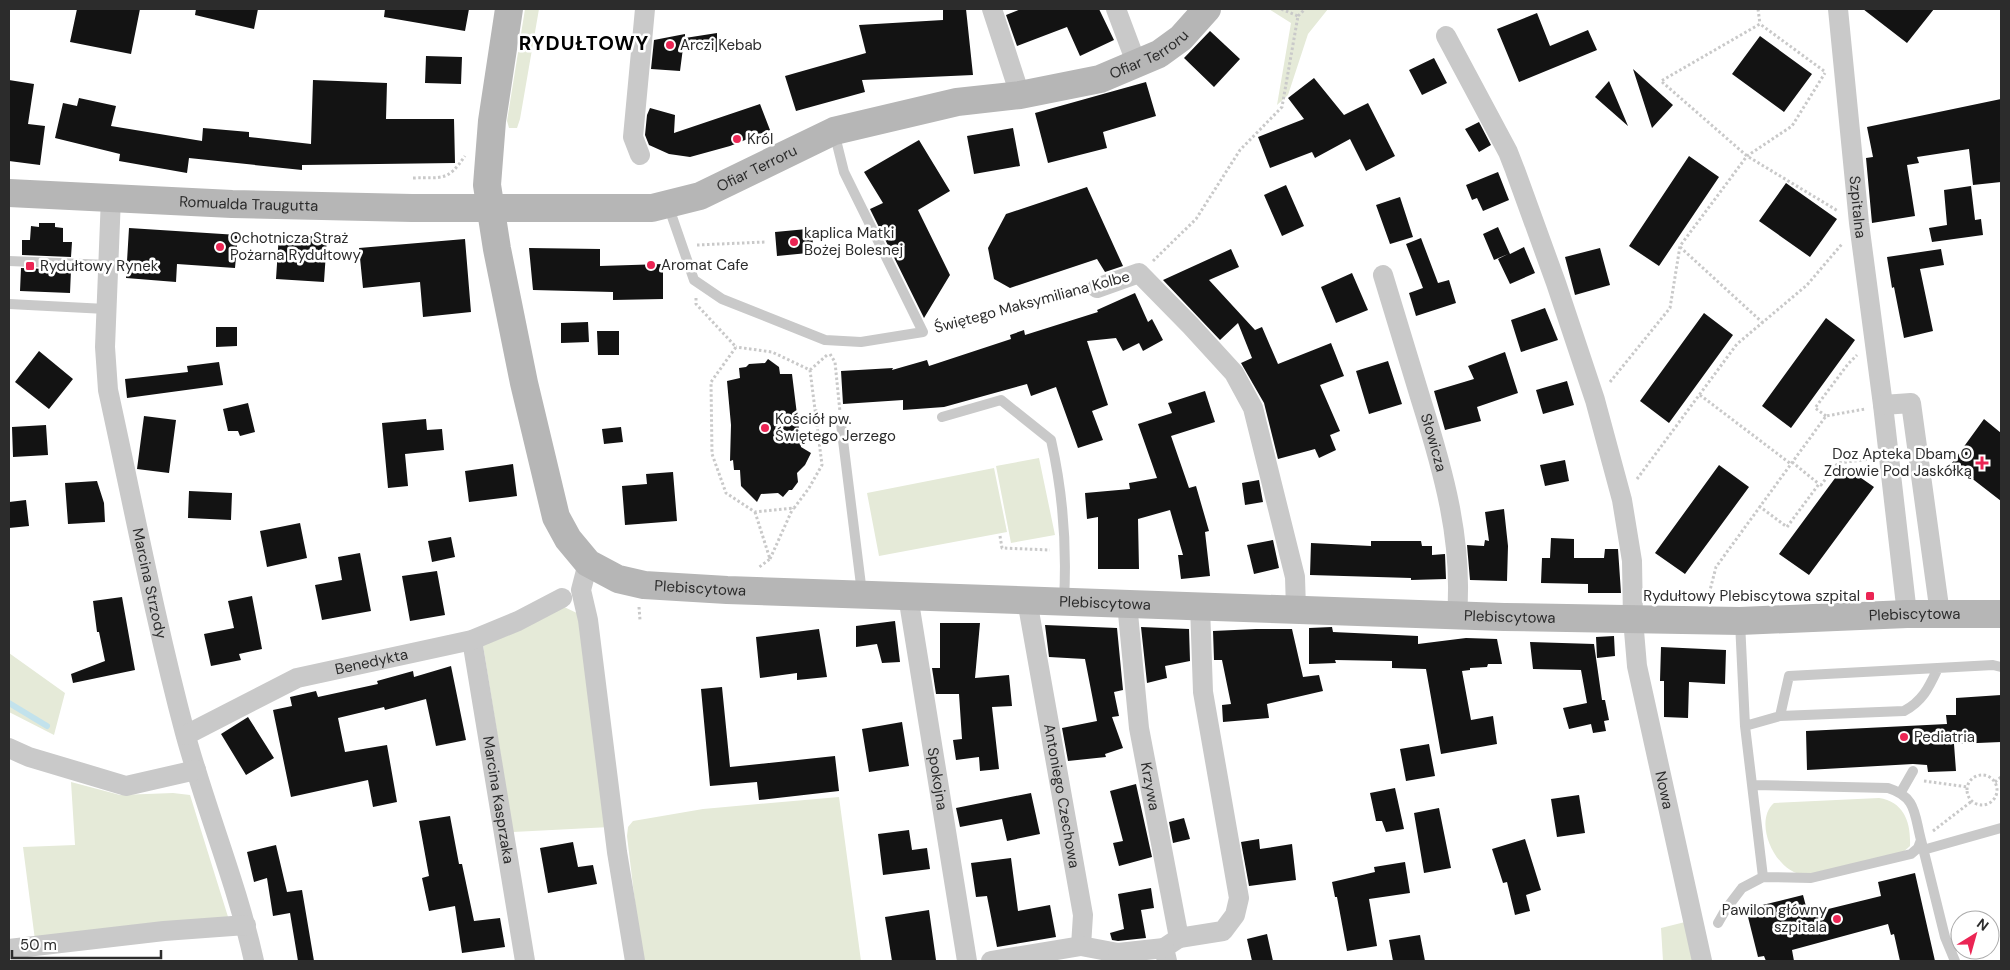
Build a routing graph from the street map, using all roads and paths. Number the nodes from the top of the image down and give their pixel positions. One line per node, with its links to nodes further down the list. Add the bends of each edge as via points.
1 (509, 9): 25 (street, Plebiscytowa, via 490,134 487,185)
2 (645, 9): 19 (street, via 633,137)
3 (992, 9): 16 (street)
4 (1116, 9): 14 (street)
5 (1207, 9): 14 (street, Ofiar Terroru, via 1180,38 1160,54)
6 (1281, 9): 10 (path)
7 (1305, 9): 10 (path)
8 (1758, 9): 11 (path)
9 (1838, 9): 13 (street, Szpitalna)
10 (1298, 16): 32 (path, via 1282,107 1240,150 1196,219)
11 (1760, 24): 15 (path); 20 (path, via 1661,81)
12 (1446, 36): 46 (street, Nowa, via 1508,152)
13 (1841, 47): 15 (path); 26 (street, Szpitalna)
14 (1137, 65): 16 (street, Ofiar Terroru, via 1100,79)
15 (1825, 72): 20 (path, via 1792,126)
16 (1020, 94): 17 (street, Ofiar Terroru, via 957,102)
17 (834, 131): 24 (street, Ofiar Terroru, via 700,196); 39 (lane, via 844,172)
18 (467, 148): 21 (path, via 455,170 446,177)
19 (640, 155)
20 (1747, 156): 26 (path); 29 (path)
21 (413, 178)
22 (9, 193): 23 (street, Romualda Traugutta)
23 (112, 197): 25 (street, Romualda Traugutta, via 241,204); 31 (street, Marcina Strzody)
24 (668, 205): 25 (street, Ofiar Terroru, via 618,209); 28 (lane)
25 (490, 207): 61 (street, Plebiscytowa, via 524,383 556,517 568,539)
26 (1859, 223): 38 (path, via 1807,285); 40 (street, Szpitalna)
27 (765, 242): 28 (path)
28 (682, 245): 34 (lane)
29 (1680, 246): 38 (path); 46 (path, via 1670,308)
30 (9, 261): 31 (lane)
31 (108, 265): 37 (street, Marcina Strzody)
32 (1139, 273): 35 (street, Świętego Maksymiliana Kolbe); 72 (street, Świętego Maksymiliana Kolbe, via 1234,374 1253,408 1295,577)
33 (1383, 275): 73 (street, Słowicza, via 1440,460 1454,526)
34 (694, 280): 41 (lane, Świętego Maksymiliana Kolbe, via 722,299); 42 (path, via 696,304)
35 (1096, 288): 39 (path, Świętego Maksymiliana Kolbe)
36 (9, 304): 37 (lane)
37 (106, 309): 85 (street, Marcina Strzody, via 108,390)
38 (1763, 323): 45 (path, via 1737,344)
39 (923, 332): 41 (lane, Świętego Maksymiliana Kolbe, via 861,342)
40 (1874, 339): 47 (street, Szpitalna); 48 (path, via 1848,364 1815,408)
41 (825, 340): 43 (path)
42 (736, 347): 44 (path, via 772,352); 57 (path, via 711,382 712,454 726,493)
43 (829, 353): 44 (path); 50 (path, via 834,362)
44 (810, 370): 56 (path, via 822,464)
45 (1700, 395): 52 (path); 54 (path)
46 (1595, 400): 54 (street, Nowa)
47 (1883, 405): 48 (path); 51 (street, Szpitalna); 75 (street, via 1911,403)
48 (1826, 416): 52 (path)
49 (942, 417): 59 (lane, via 1001,400 1051,440 1062,505)
50 (841, 424): 63 (lane)
51 (1889, 456): 53 (path, via 1838,463 1821,486); 74 (street, Szpitalna)
52 (1791, 463): 53 (path); 55 (path)
53 (1819, 484): 55 (path, via 1787,527)
54 (1622, 500): 77 (street, Nowa, via 1632,561)
55 (1759, 506): 70 (path, via 1716,567)
56 (794, 508): 57 (path); 60 (path)
57 (755, 512): 60 (path)
58 (1000, 536): 59 (path, via 1002,548)
59 (1065, 550): 67 (lane)
60 (770, 558): 62 (path)
61 (588, 563): 63 (street, Plebiscytowa, via 618,579 644,585); 107 (street, via 581,590 588,620)
62 (754, 571)
63 (862, 594): 64 (street, Plebiscytowa)
64 (908, 596): 66 (street, Plebiscytowa); 108 (street, Spokojna)
65 (562, 598): 80 (street, Benedykta)
66 (1027, 600): 67 (street, Plebiscytowa); 101 (street, Antoniego Czechowa, via 1083,915)
67 (1064, 601): 69 (street, Plebiscytowa)
68 (639, 602): 78 (path)
69 (1126, 603): 71 (street, Plebiscytowa); 103 (street, Krzywa, via 1139,728)
70 (1707, 604)
71 (1200, 606): 72 (street, Plebiscytowa); 103 (street, via 1204,692 1239,898 1235,915 1223,931)
72 (1296, 609): 73 (street, Plebiscytowa)
73 (1457, 614): 77 (street, Plebiscytowa)
74 (1908, 614): 75 (street, Plebiscytowa); 79 (street, Plebiscytowa)
75 (1940, 614): 76 (street, Plebiscytowa)
76 (2001, 614)
77 (1633, 619): 79 (street, Plebiscytowa); 110 (street, Nowa, via 1636,666)
78 (640, 620)
79 (1740, 621): 84 (lane)
80 (472, 640): 85 (street, Benedykta, via 296,678); 106 (street, Marcina Kasprzaka)
81 (2001, 667): 82 (lane)
82 (1938, 668): 83 (lane, via 1925,695 1904,711); 83 (lane, via 1789,676)
83 (1780, 716): 84 (lane)
84 (1745, 726): 91 (lane)
85 (186, 735): 87 (street, Marcina Strzody)
86 (9, 748): 87 (street, via 126,786)
87 (196, 770): 100 (street, Marcina Strzody)
88 (1911, 774): 92 (path); 93 (lane)
89 (2001, 777): 90 (path)
90 (1995, 782): 92 (path, via 1987,776 1977,776); 94 (path)
91 (1752, 785): 93 (lane, via 1888,788); 98 (lane)
92 (1968, 787): 95 (path)
93 (1901, 792): 97 (lane, via 1910,802)
94 (1999, 792): 95 (path, via 1990,804 1981,806)
95 (1972, 801): 97 (path)
96 (2001, 828): 97 (lane)
97 (1922, 845): 98 (lane, via 1911,854 1811,878); 111 (lane, via 1945,937)
98 (1763, 877): 99 (lane, via 1742,888)
99 (1718, 923)
100 (246, 925): 102 (street); 105 (street, Marcina Strzody)
101 (1080, 946): 104 (street); 109 (street)
102 (9, 949)
103 (1170, 949): 104 (street)
104 (1119, 957)
105 (254, 961)
106 (525, 961)
107 (635, 961)
108 (967, 961)
109 (991, 961)
110 (1702, 961)
111 (1955, 961)

